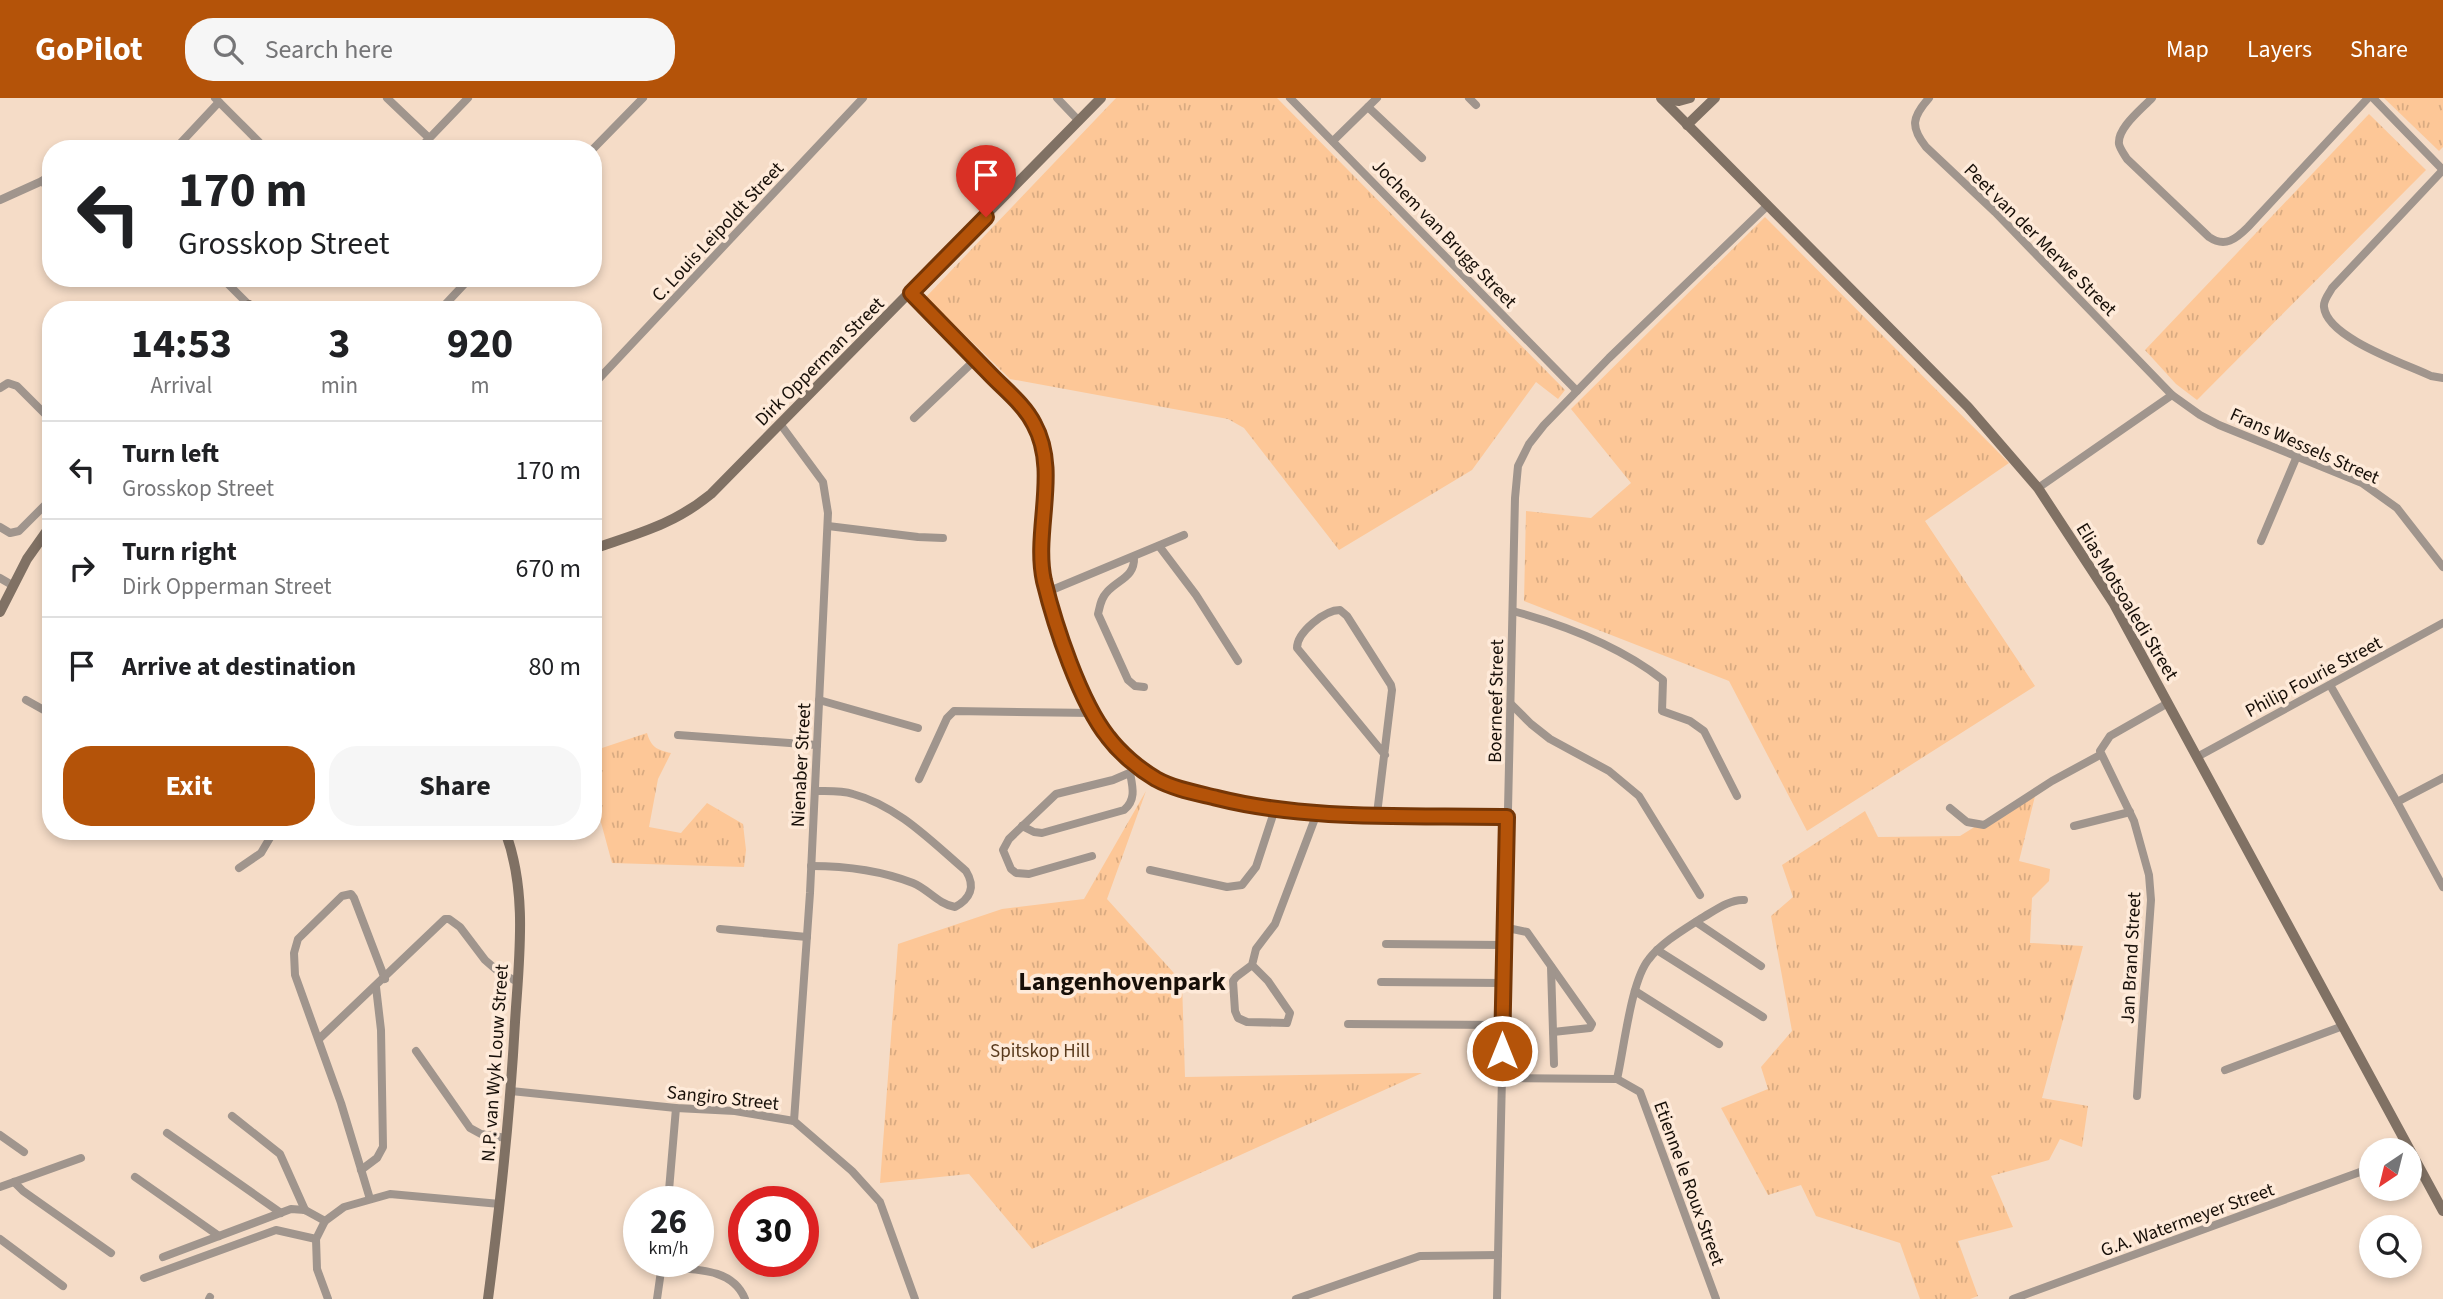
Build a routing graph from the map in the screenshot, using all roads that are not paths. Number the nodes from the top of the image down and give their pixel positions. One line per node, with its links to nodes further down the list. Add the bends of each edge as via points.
1 (387, 98): 22 (street)
2 (468, 98): 22 (street)
3 (643, 98): 26 (street)
4 (863, 98): 39 (street, C. Louis Leipoldt Street)
5 (1056, 98): 20 (street)
6 (1101, 98): 20 (street, Dirk Opperman Street)
7 (1290, 98): 27 (street, Jochem van Brugg Street)
8 (1377, 98): 18 (street)
9 (1469, 98): 17 (street)
10 (1691, 98): 14 (street, via 1679,102); 19 (street)
11 (1929, 98): 43 (street, Peet van der Merwe Street, via 1920,108 1916,135)
12 (2152, 98): 13 (street, via 2122,132 2120,148 2200,229 2221,243 2242,233)
13 (2371, 98): 29 (street)
14 (1662, 99): 19 (street, Elias Motsoaledi Street)
15 (217, 100): 24 (street); 25 (street)
16 (1713, 101): 21 (street); 23 (street, via 1702,121)
17 (1476, 105)
18 (1368, 107): 27 (street); 28 (street)
19 (1676, 113): 21 (street, Elias Motsoaledi Street)
20 (1079, 121): 35 (street, Dirk Opperman Street)
21 (1687, 125): 23 (street, Elias Motsoaledi Street)
22 (429, 138)
23 (1702, 138): 32 (street, Elias Motsoaledi Street)
24 (183, 140)
25 (257, 140)
26 (602, 140)
27 (1333, 141): 42 (street, Jochem van Brugg Street)
28 (1422, 158)
29 (2443, 170): 40 (street, via 2332,288 2324,307 2332,324 2350,338 2431,376)
30 (42, 180): 31 (street)
31 (0, 200)
32 (1768, 205): 42 (street, Boerneef Street); 48 (street, Elias Motsoaledi Street, via 1968,407)
33 (231, 287): 36 (street)
34 (462, 287): 37 (street)
35 (911, 293): 38 (street); 46 (street, Dirk Opperman Street)
36 (245, 301)
37 (448, 301)
38 (976, 359): 45 (street); 62 (street, via 1024,409 1041,438)
39 (602, 375)
40 (2443, 377)
41 (0, 388): 44 (street, via 12,384)
42 (1577, 391): 63 (street, Boerneef Street, via 1528,444 1518,466)
43 (2172, 394): 47 (street, Frans Wessels Street, via 2219,425); 48 (street)
44 (42, 412)
45 (914, 418)
46 (780, 425): 50 (street, Nienaber Street, via 823,481); 56 (street, Dirk Opperman Street, via 691,511)
47 (2297, 456): 55 (street); 59 (street, Frans Wessels Street, via 2362,483 2397,508)
48 (2038, 488): 71 (street, Elias Motsoaledi Street, via 2103,586)
49 (42, 508): 51 (street, via 19,531 10,533)
50 (828, 526): 53 (street); 70 (street, Nienaber Street)
51 (0, 527)
52 (1184, 535): 57 (street)
53 (943, 538)
54 (42, 539): 61 (street)
55 (2261, 541)
56 (602, 546)
57 (1160, 546): 58 (street); 66 (street)
58 (1134, 557): 62 (street); 68 (street, via 1129,575 1107,592 1098,614 1128,680)
59 (2443, 567)
60 (0, 578): 61 (street)
61 (12, 584): 64 (street)
62 (1047, 592): 74 (street, via 1057,629)
63 (1513, 611): 72 (street, Boerneef Street); 86 (street, via 1582,635 1659,677 1664,684 1662,710 1690,720 1704,731)
64 (0, 612)
65 (2443, 624): 67 (street, Philip Fourie Street)
66 (1238, 661)
67 (2330, 685): 80 (street, Philip Fourie Street); 87 (street)
68 (1144, 687)
69 (26, 699): 73 (street)
70 (819, 700): 75 (street); 77 (street, Nienaber Street)
71 (2168, 702): 79 (street, via 2110,736); 80 (street, Elias Motsoaledi Street)
72 (1511, 704): 93 (street, Boerneef Street); 103 (street, via 1550,740 1609,771 1639,796)
73 (42, 708)
74 (1094, 713): 81 (street, via 1108,737); 84 (street, via 954,711)
75 (918, 728)
76 (678, 736): 77 (street)
77 (817, 745): 85 (street, Nienaber Street)
78 (1385, 755): 78 (street, via 1391,685 1347,616 1332,611 1303,634 1297,648); 92 (street)
79 (2100, 755): 88 (street, via 1984,825 1963,820); 90 (street, Jan Brand Street)
80 (2197, 757): 124 (street, Elias Motsoaledi Street)
81 (1141, 768): 82 (street); 89 (street, via 1156,779 1198,793)
82 (1130, 773): 94 (street, via 1056,794); 94 (street, via 1134,790 1124,810 1042,833)
83 (2443, 778): 87 (street)
84 (919, 779)
85 (815, 790): 99 (street, Nienaber Street); 99 (street, via 851,793 893,812 966,871 972,888 968,898 954,907 893,877)
86 (1737, 796)
87 (2398, 802): 102 (street)
88 (1950, 808)
89 (1275, 809): 91 (street); 101 (street, via 1256,867 1242,885 1227,887)
90 (2130, 812): 95 (street); 134 (street, Jan Brand Street, via 2149,874 2151,900)
91 (1317, 813): 92 (street); 112 (street, via 1275,924 1256,950)
92 (1377, 814): 93 (street)
93 (1507, 817): 106 (street, Boerneef Street)
94 (1022, 826): 98 (street, via 1003,850 1016,873 1029,874)
95 (2074, 826)
96 (269, 840): 100 (street, via 261,853)
97 (508, 840): 116 (street, N.P. van Wyk Louw Street, via 521,928)
98 (1092, 856)
99 (811, 866): 108 (street, Nienaber Street)
100 (239, 868)
101 (1150, 870)
102 (2443, 887)
103 (1700, 895)
104 (1744, 900): 105 (street, via 1732,901)
105 (1696, 922): 111 (street); 113 (street)
106 (1503, 927): 110 (street, Boerneef Street); 114 (street, via 1527,932)
107 (720, 929): 108 (street)
108 (807, 937): 137 (street, Nienaber Street)
109 (1385, 944): 110 (street)
110 (1503, 945): 118 (street, Boerneef Street)
111 (1657, 950): 120 (street, via 1642,968); 121 (street)
112 (1252, 965): 112 (street, via 1290,1013 1287,1023 1247,1022 1237,1016 1233,981)
113 (1761, 965)
114 (1551, 967): 125 (street); 125 (street, via 1592,1024 1590,1028)
115 (385, 979): 116 (street, via 449,919 494,968); 119 (street); 126 (street, via 354,898 344,895 301,934 294,953 295,975)
116 (518, 982): 133 (street, N.P. van Wyk Louw Street)
117 (1381, 982): 118 (street)
118 (1502, 983): 123 (street, Boerneef Street)
119 (376, 986): 126 (street); 144 (street, via 383,1147)
120 (1635, 991): 127 (street); 132 (street)
121 (1763, 1017)
122 (1348, 1024): 123 (street)
123 (1502, 1025): 131 (street, Boerneef Street)
124 (2343, 1026): 130 (street); 141 (street, Elias Motsoaledi Street)
125 (1553, 1032): 129 (street)
126 (319, 1039): 144 (street)
127 (1719, 1044)
128 (416, 1051): 140 (street, via 474,1131)
129 (1554, 1064)
130 (2225, 1070)
131 (1502, 1078): 132 (street); 161 (street, Boerneef Street)
132 (1617, 1079): 174 (street, Etienne le Roux Street, via 1640,1092)
133 (511, 1091): 135 (street, Sangiro Street); 140 (street, N.P. van Wyk Louw Street)
134 (2137, 1096)
135 (676, 1108): 137 (street, Sangiro Street); 149 (street)
136 (232, 1115): 153 (street, via 280,1154)
137 (794, 1121): 171 (street, Sangiro Street, via 880,1202)
138 (167, 1133): 155 (street)
139 (0, 1135): 142 (street)
140 (506, 1138): 152 (street, N.P. van Wyk Louw Street)
141 (2403, 1138)
142 (24, 1152)
143 (81, 1158): 148 (street)
144 (361, 1170): 151 (street)
145 (2359, 1172): 175 (street, G.A. Watermeyer Street)
146 (2422, 1173): 154 (street, Elias Motsoaledi Street)
147 (135, 1177): 157 (street)
148 (15, 1182): 150 (street); 160 (street)
149 (669, 1186)
150 (0, 1187)
151 (370, 1199): 152 (street, via 390,1194); 156 (street, via 344,1207)
152 (500, 1204): 168 (street, N.P. van Wyk Louw Street)
153 (305, 1210): 155 (street); 156 (street)
154 (2443, 1211)
155 (281, 1213): 157 (street)
156 (325, 1221): 159 (street)
157 (219, 1236): 162 (street)
158 (0, 1239): 166 (street)
159 (316, 1239): 165 (street, via 276,1230); 167 (street, via 317,1269)
160 (111, 1253)
161 (1498, 1255): 172 (street, via 1420,1256); 173 (street, Boerneef Street)
162 (163, 1257)
163 (714, 1273): 170 (street, via 737,1285)
164 (660, 1277): 169 (street)
165 (144, 1278)
166 (63, 1286)
167 (328, 1299)
168 (488, 1299)
169 (657, 1299)
170 (745, 1299)
171 (915, 1299)
172 (1296, 1299)
173 (1497, 1299)
174 (1716, 1299)
175 (2013, 1299)

